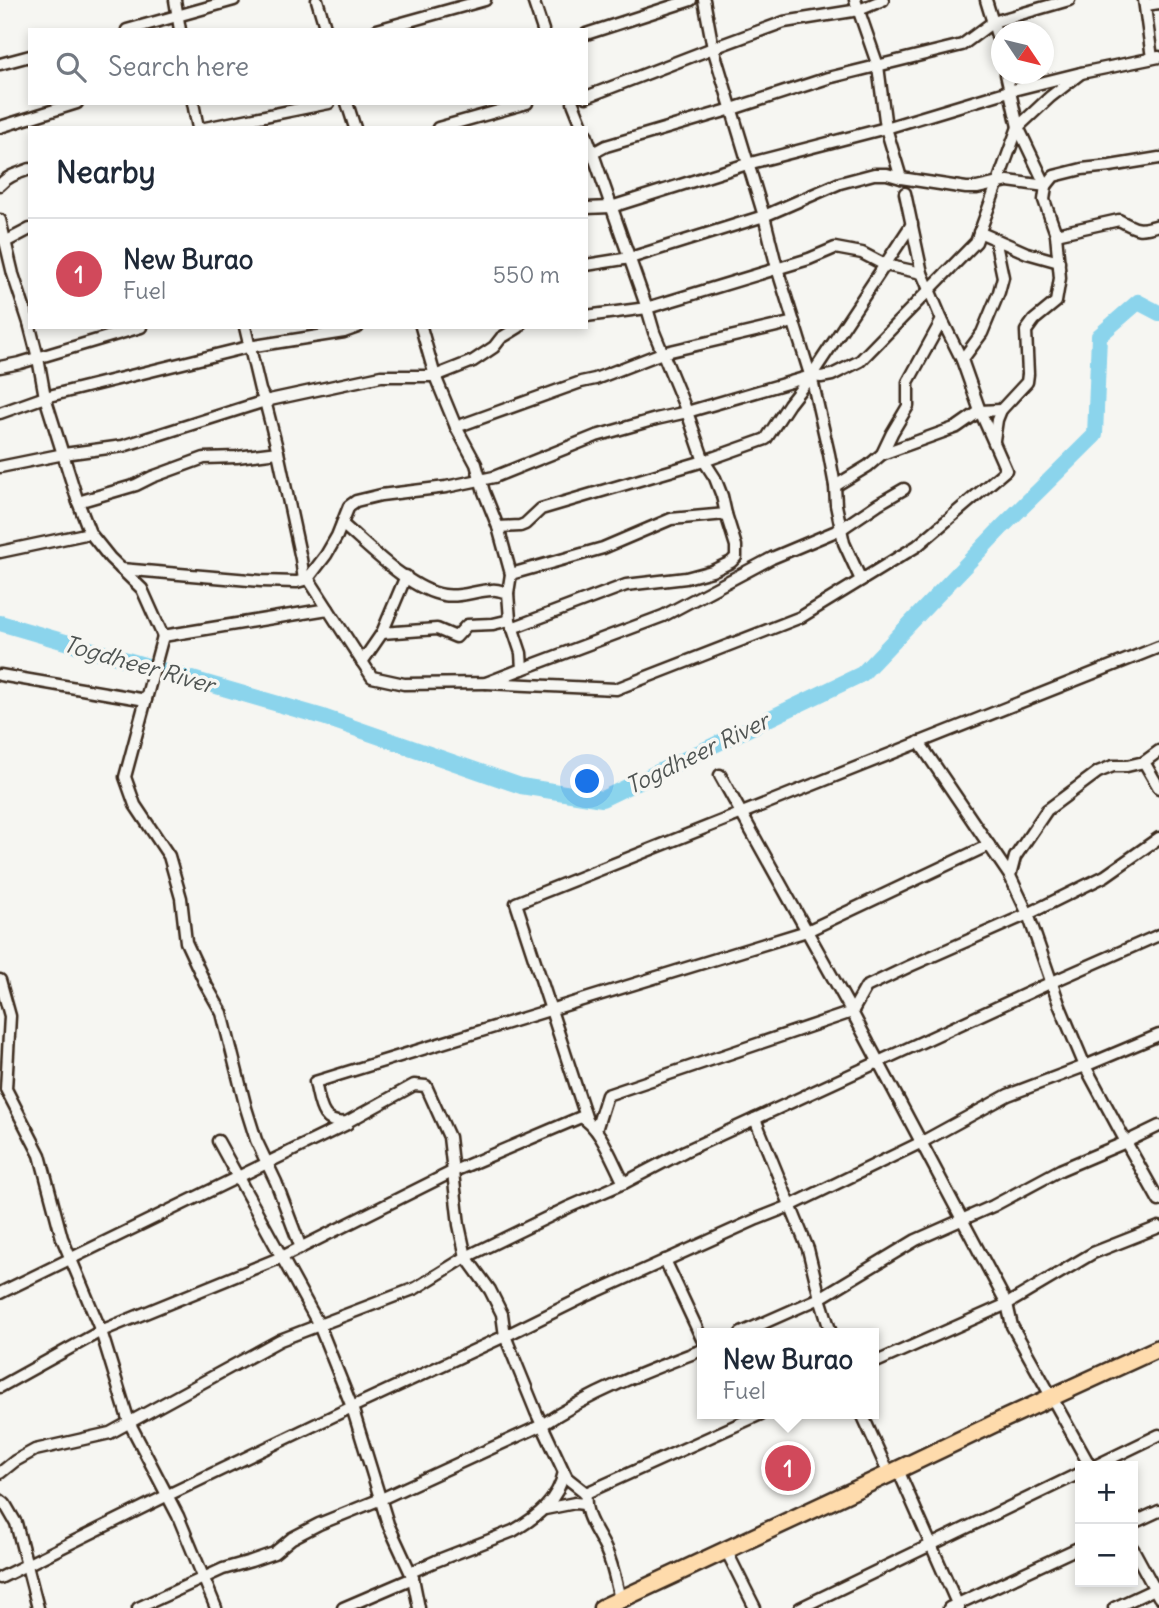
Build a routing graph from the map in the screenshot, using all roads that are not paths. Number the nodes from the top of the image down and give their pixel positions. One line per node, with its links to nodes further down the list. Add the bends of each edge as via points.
1 (175, 0): 15 (street)
2 (233, 0): 15 (street)
3 (317, 0): 21 (street)
4 (485, 0): 22 (street)
5 (533, 0): 23 (street)
6 (691, 0): 24 (street)
7 (704, 0): 25 (street)
8 (855, 0): 14 (street)
9 (883, 0): 14 (street)
10 (986, 0): 16 (street)
11 (1069, 0): 17 (street)
12 (1145, 3): 13 (street); 27 (street)
13 (1159, 3)
14 (859, 10): 25 (street, via 784,22); 29 (street)
15 (177, 16): 19 (street); 20 (street)
16 (993, 21)
17 (996, 21)
18 (991, 23): 29 (street, via 962,45)
19 (134, 28)
20 (180, 28)
21 (325, 28)
22 (384, 28)
23 (542, 28)
24 (588, 33)
25 (713, 48): 33 (street); 40 (street)
26 (28, 57): 28 (street)
27 (1157, 60): 30 (street)
28 (0, 64)
29 (878, 66): 40 (street); 47 (street)
30 (1081, 73): 32 (street); 48 (street)
31 (1008, 84): 32 (street)
32 (1009, 91): 47 (street); 48 (street)
33 (588, 96)
34 (71, 105): 46 (street)
35 (194, 105): 41 (street)
36 (319, 105): 42 (street)
37 (348, 105): 43 (street)
38 (520, 105): 44 (street)
39 (574, 105): 45 (street)
40 (732, 109): 49 (street); 51 (street)
41 (198, 126)
42 (215, 126)
43 (354, 126)
44 (445, 126)
45 (582, 126)
46 (0, 127)
47 (886, 128): 51 (street); 53 (street)
48 (1018, 128): 54 (street); 56 (street)
49 (589, 152): 58 (street)
50 (1159, 158): 56 (street, via 1082,169 1054,176)
51 (747, 164): 58 (street); 60 (street)
52 (28, 170): 55 (street)
53 (901, 178): 54 (street, via 966,188); 60 (street, via 874,174 840,183)
54 (996, 183): 56 (street); 65 (street)
55 (0, 186)
56 (1046, 186): 66 (street, via 1044,200)
57 (905, 194): 62 (street)
58 (611, 207): 59 (street); 69 (street)
59 (588, 208)
60 (764, 216): 69 (street); 73 (street)
61 (0, 220): 68 (street)
62 (912, 224): 72 (street); 76 (street)
63 (1159, 225): 66 (street, via 1135,229 1119,220)
64 (28, 230): 68 (street)
65 (979, 232): 67 (street); 77 (street, via 976,242)
66 (1056, 234): 70 (street)
67 (995, 239): 70 (street); 92 (street, via 1003,277 999,292 982,333)
68 (5, 242): 75 (street)
69 (631, 258): 71 (street); 79 (street)
70 (1059, 262): 98 (street, via 1055,302 1026,331 1027,382)
71 (588, 265)
72 (885, 265): 73 (street, via 862,253 835,247); 76 (street); 95 (street)
73 (777, 268): 79 (street); 82 (street)
74 (0, 273): 75 (street)
75 (13, 274): 78 (street)
76 (922, 274): 77 (street)
77 (929, 290): 81 (street); 95 (street, via 860,361 832,375)
78 (27, 307)
79 (647, 308): 80 (street); 90 (street)
80 (588, 316)
81 (942, 320): 92 (street); 106 (street, via 908,382 908,406)
82 (794, 322): 90 (street); 95 (street)
83 (31, 329): 91 (street)
84 (134, 329): 91 (street)
85 (245, 329): 89 (street)
86 (352, 329): 89 (street)
87 (422, 329): 94 (street)
88 (516, 329): 94 (street, via 473,361)
89 (248, 347): 96 (street); 97 (street)
90 (662, 353): 100 (street); 102 (street)
91 (38, 358): 93 (street); 96 (street)
92 (962, 360): 99 (street)
93 (0, 368)
94 (435, 376): 97 (street, via 381,376); 102 (street)
95 (811, 376): 100 (street); 107 (street, via 766,439); 110 (street)
96 (45, 397): 101 (street); 105 (street)
97 (265, 401): 104 (street); 105 (street, via 123,446)
98 (1001, 410): 99 (street); 103 (street)
99 (980, 411): 103 (street); 106 (street, via 957,427)
100 (687, 412): 107 (street); 109 (street, via 596,436 494,477)
101 (0, 413)
102 (456, 427): 109 (street)
103 (993, 441): 123 (street, via 1006,470 917,546)
104 (278, 452): 112 (street, via 204,458); 122 (street)
105 (64, 454): 108 (street); 112 (street)
106 (882, 454): 110 (street)
107 (704, 461): 113 (street, via 719,486); 115 (street, via 541,509 520,526)
108 (0, 467)
109 (481, 478): 114 (street, via 356,501); 115 (street)
110 (835, 486): 116 (street)
111 (904, 489): 116 (street)
112 (78, 502): 117 (street)
113 (726, 514): 120 (street, via 671,519 603,548); 126 (street, via 736,547 736,557 727,565 686,578 626,585)
114 (342, 524): 121 (street); 122 (street, via 326,555)
115 (498, 527): 120 (street)
116 (841, 529): 123 (street); 131 (street, via 772,558 663,616)
117 (90, 533): 118 (street); 119 (street)
118 (0, 552)
119 (121, 569): 122 (street, via 261,581); 128 (street, via 142,589)
120 (511, 574): 124 (street)
121 (405, 576): 124 (street, via 425,590 445,596 494,589); 127 (street)
122 (306, 579): 125 (street)
123 (862, 580): 133 (street, via 801,617 616,689)
124 (508, 593): 126 (street)
125 (328, 609): 128 (street); 130 (street)
126 (511, 624): 127 (street, via 467,625 456,637 437,629); 131 (street)
127 (382, 634): 130 (street)
128 (163, 636): 134 (street)
129 (1159, 647): 135 (street)
130 (362, 662): 133 (street, via 372,677 404,684)
131 (522, 668): 133 (street)
132 (0, 675): 134 (street)
133 (486, 683)
134 (146, 700): 162 (street, via 125,777 135,804 169,856 181,898 186,942 222,1013 246,1108)
135 (919, 742): 140 (street); 142 (street)
136 (1159, 751): 137 (street)
137 (1144, 762): 139 (street); 143 (street, via 1098,772 1047,810 1016,857)
138 (720, 775): 140 (street)
139 (1159, 788)
140 (741, 813): 145 (street); 149 (street, via 516,903)
141 (1159, 838): 144 (street, via 1105,876)
142 (989, 845): 143 (street); 145 (street)
143 (1010, 876): 144 (street)
144 (1028, 914): 148 (street); 150 (street, via 866,987)
145 (807, 931): 149 (street); 150 (street)
146 (1159, 935): 148 (street)
147 (0, 980): 173 (street, via 10,1016 6,1089 40,1155)
148 (1052, 982): 152 (street); 153 (street)
149 (551, 1010): 154 (street, via 315,1082 323,1113 337,1124 414,1085); 156 (street)
150 (852, 1012): 152 (street); 158 (street, via 607,1094)
151 (1159, 1035): 153 (street)
152 (878, 1062): 155 (street); 160 (street)
153 (1085, 1066): 160 (street, via 1008,1094); 161 (street)
154 (426, 1086): 162 (street); 163 (street, via 449,1138)
155 (755, 1119): 165 (street); 167 (street)
156 (587, 1120): 158 (street); 163 (street, via 581,1116)
157 (1159, 1126): 161 (street)
158 (596, 1130): 165 (street)
159 (218, 1141): 164 (street)
160 (922, 1142): 167 (street); 168 (street)
161 (1126, 1142): 166 (street); 168 (street)
162 (267, 1163): 164 (street); 170 (street)
163 (454, 1171): 170 (street); 172 (street)
164 (238, 1177): 171 (street); 173 (street)
165 (624, 1183): 172 (street)
166 (1159, 1200)
167 (790, 1206): 174 (street); 176 (street, via 808,1249)
168 (962, 1220): 176 (street, via 916,1240); 177 (street)
169 (1159, 1227): 177 (street, via 1093,1253)
170 (301, 1248): 171 (street)
171 (282, 1257): 178 (street); 182 (street)
172 (466, 1257): 178 (street, via 416,1288); 183 (street, via 502,1314)
173 (70, 1259): 175 (street); 182 (street)
174 (665, 1260): 179 (street); 183 (street)
175 (0, 1293)
176 (820, 1298): 180 (street); 181 (street)
177 (1007, 1304): 186 (street); 188 (street, via 1012,1326)
178 (319, 1325): 189 (street); 192 (street, via 280,1340)
179 (697, 1328)
180 (751, 1328)
181 (829, 1328)
182 (101, 1331): 187 (street); 192 (street)
183 (505, 1336): 189 (street); 193 (street)
184 (1159, 1348): 188 (highway)
185 (697, 1352): 193 (street, via 612,1386)
186 (879, 1361)
187 (0, 1387)
188 (1051, 1398): 195 (street); 198 (highway)
189 (352, 1407): 201 (street); 203 (street)
190 (751, 1419): 202 (street)
191 (865, 1419): 198 (street)
192 (129, 1422): 199 (street, via 110,1433 35,1450); 201 (street)
193 (542, 1425): 197 (street); 203 (street)
194 (1159, 1435): 196 (street)
195 (1089, 1461)
196 (1103, 1461)
197 (564, 1472): 202 (street); 205 (street, via 558,1493)
198 (893, 1472): 208 (street); 210 (highway)
199 (0, 1474)
200 (1075, 1475): 208 (street)
201 (168, 1495): 212 (street); 214 (street)
202 (585, 1498): 205 (street); 217 (street)
203 (382, 1499): 213 (street, via 388,1524); 214 (street, via 319,1524 274,1552)
204 (0, 1500): 212 (street, via 16,1523)
205 (544, 1509): 213 (street, via 513,1531)
206 (1159, 1511): 207 (street)
207 (1138, 1521)
208 (930, 1545): 218 (street); 226 (street)
209 (1075, 1549): 218 (street)
210 (726, 1550): 217 (highway); 225 (street)
211 (1138, 1558): 216 (street)
212 (26, 1564): 215 (street); 219 (street)
213 (412, 1575): 222 (street); 223 (street)
214 (204, 1577): 220 (street); 221 (street)
215 (0, 1578)
216 (1157, 1591): 227 (street)
217 (620, 1599): 224 (highway)
218 (954, 1607)
219 (38, 1608)
220 (138, 1608)
221 (216, 1608)
222 (343, 1608)
223 (419, 1608)
224 (602, 1608)
225 (755, 1608)
226 (800, 1608)
227 (1114, 1608)

